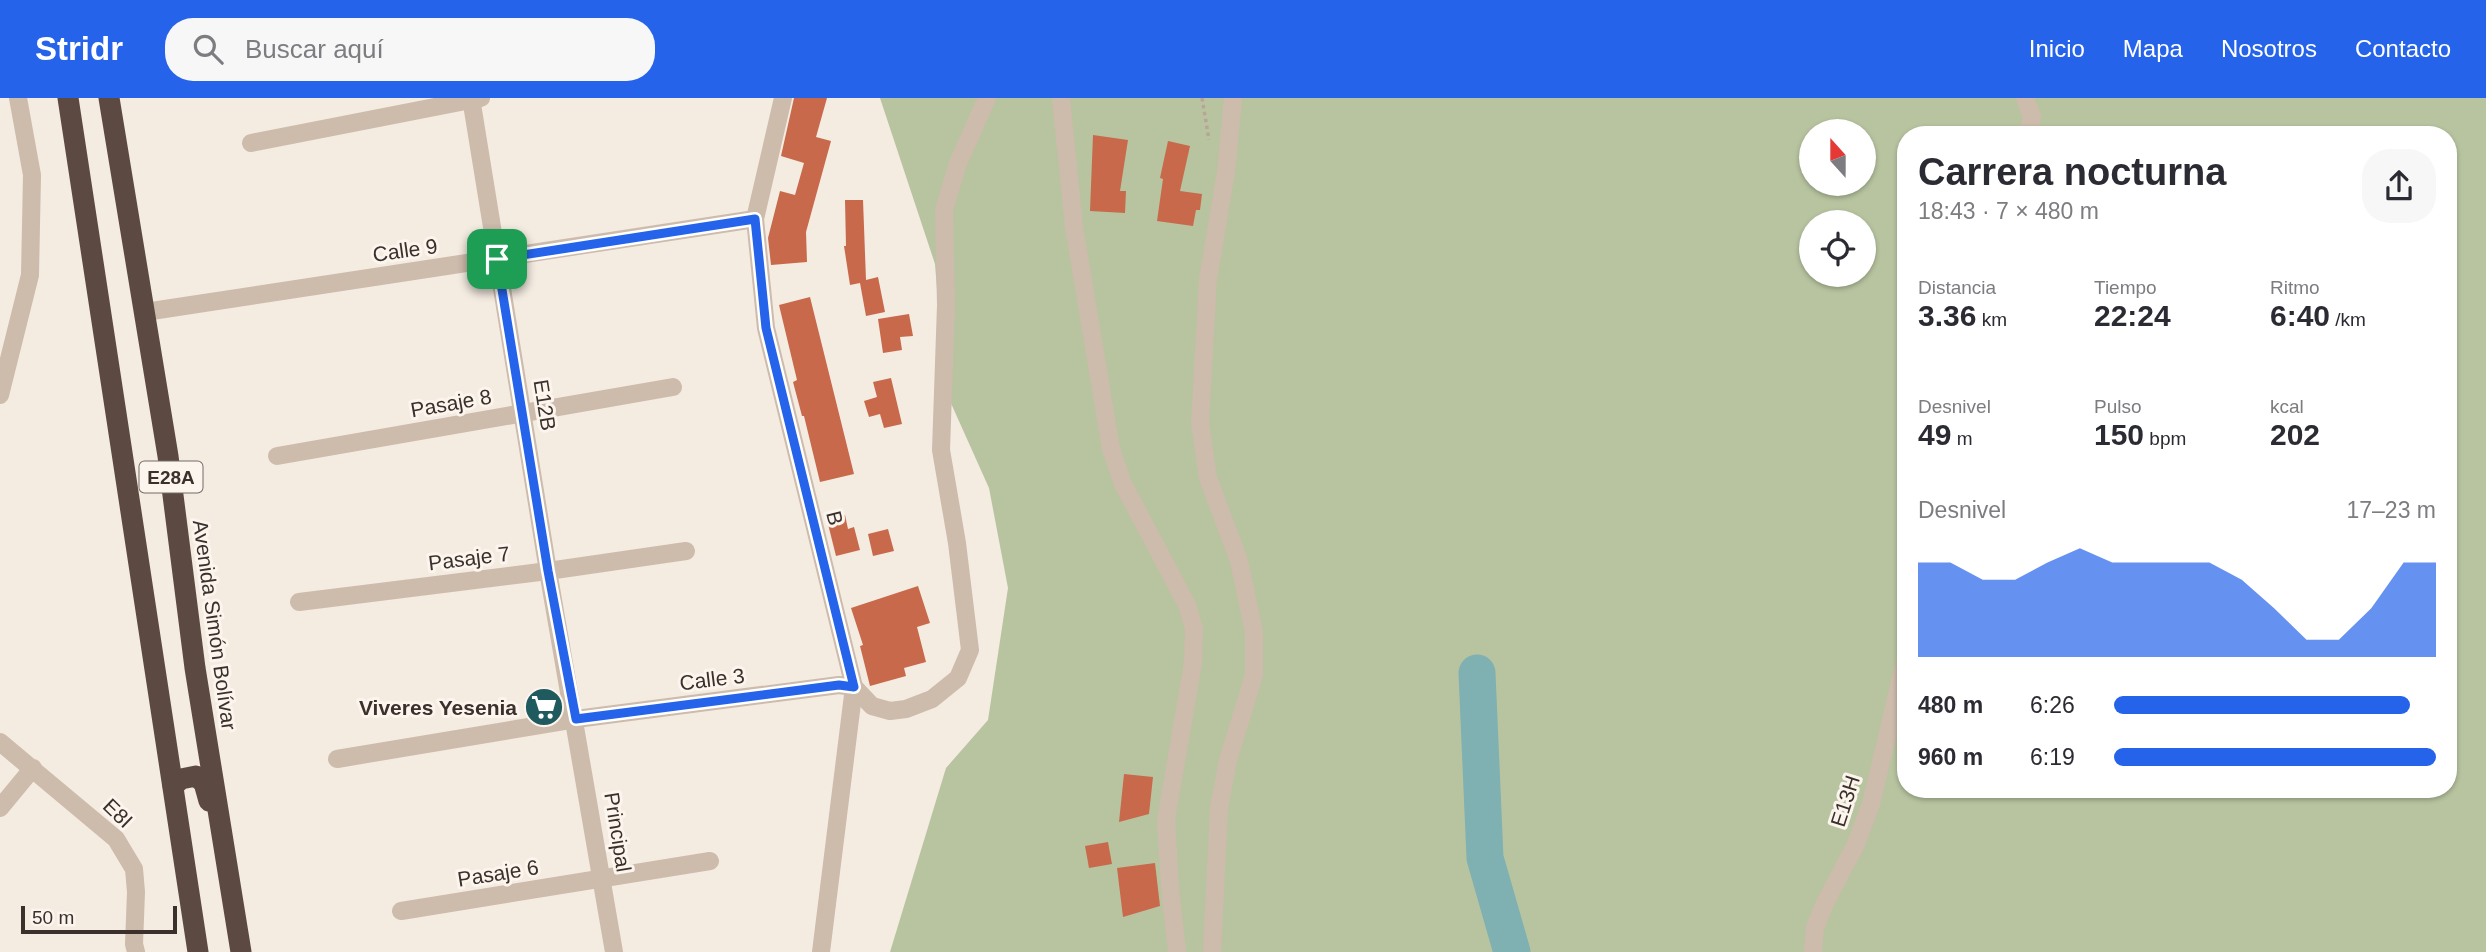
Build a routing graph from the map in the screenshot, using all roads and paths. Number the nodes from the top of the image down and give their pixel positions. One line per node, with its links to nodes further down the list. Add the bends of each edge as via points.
1 (18, 98): 16 (street, via 32,175 30,275)
2 (68, 98): 28 (highway, E28A)
3 (109, 98): 14 (highway, Avenida Simón Bolívar / E28A)
4 (783, 98): 12 (street, B)
5 (987, 98): 22 (street, via 958,163 944,210 941,450 970,650 958,678 932,699 906,709 872,706)
6 (1062, 98): 39 (street, via 1074,227 1111,449 1123,484 1188,605 1194,629 1193,663 1166,820)
7 (1233, 98): 40 (street, via 1208,279 1200,423 1208,478 1240,561 1254,632 1254,675 1228,760 1219,808)
8 (2025, 98): 10 (street, via 2032,117)
9 (474, 99): 11 (street); 13 (street, E12B)
10 (2030, 126)
11 (251, 143)
12 (755, 219): 13 (street, Calle 9); 22 (street, B, via 766,328)
13 (497, 259): 14 (street, Calle 9); 17 (street, E12B)
14 (145, 312): 30 (highway, Avenida Simón Bolívar / E28A)
15 (673, 387): 17 (street, Pasaje 8)
16 (0, 395)
17 (524, 413): 18 (street, Pasaje 8); 20 (street, E12B)
18 (277, 456)
19 (685, 551): 20 (street, Pasaje 7)
20 (548, 571): 21 (street, Pasaje 7); 24 (street, E12B)
21 (299, 602)
22 (854, 687): 24 (street, Calle 3, via 839,685); 38 (street, B)
23 (1897, 695): 41 (street, E13H, via 1871,804 1815,928)
24 (576, 719): 26 (street, Calle 3); 32 (street, Principal)
25 (0, 742): 27 (street, E8I)
26 (337, 759)
27 (33, 768): 29 (street); 34 (street, E8I, via 116,839 134,869)
28 (173, 786): 30 (highway, via 187,776 204,783); 35 (highway, E28A)
29 (0, 808)
30 (225, 858): 36 (highway, Avenida Simón Bolívar / E28A)
31 (710, 861): 32 (street, Pasaje 6)
32 (602, 879): 33 (street, Pasaje 6); 37 (street, Principal)
33 (401, 911)
34 (132, 949)
35 (198, 952)
36 (241, 952)
37 (614, 952)
38 (821, 952)
39 (1177, 952)
40 (1212, 952)
41 (1813, 952)

